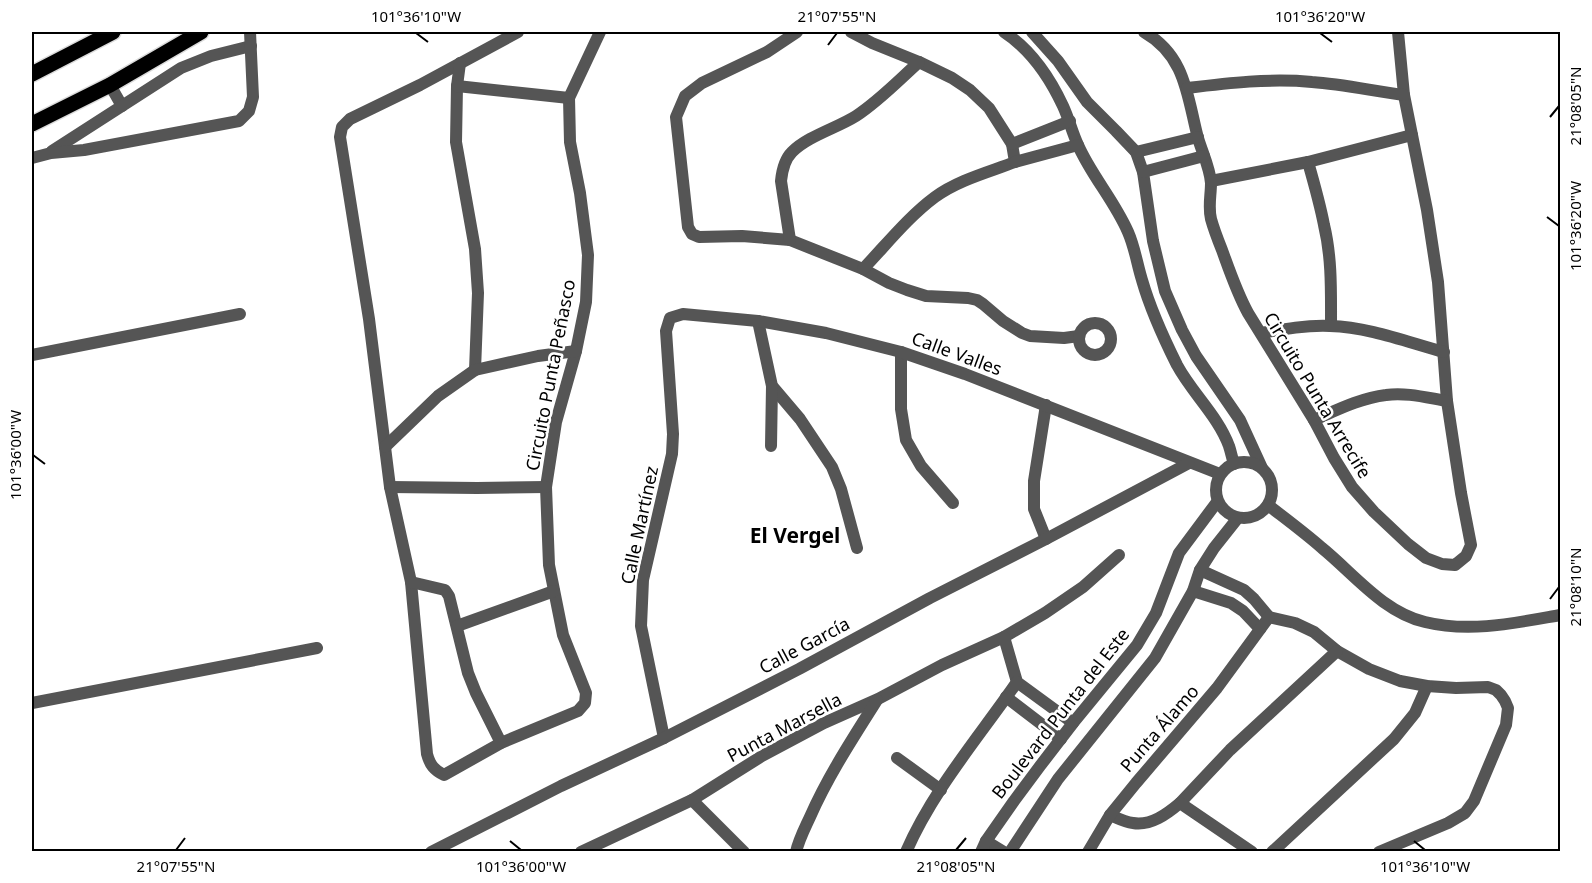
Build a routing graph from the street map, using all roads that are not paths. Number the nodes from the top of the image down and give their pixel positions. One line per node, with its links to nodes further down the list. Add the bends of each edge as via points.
1 (113, 32): 15 (main road)
2 (201, 32): 16 (main road)
3 (250, 32): 12 (street)
4 (518, 32): 14 (street, Circuito Punta Peñasco)
5 (600, 32): 20 (street, Circuito Punta Peñasco)
6 (796, 32): 36 (street, via 767,52 702,82 685,96 676,117 688,227 692,234)
7 (851, 32): 13 (street)
8 (1004, 32): 22 (street, via 1038,64)
9 (1032, 32): 28 (street, via 1087,102)
10 (1144, 32): 18 (street, Circuito Punta Arrecife, via 1181,70)
11 (1398, 32): 19 (street, Circuito Punta Arrecife)
12 (251, 46): 21 (street, via 181,68); 29 (street, via 253,97 249,111 239,120)
13 (919, 62): 26 (street, via 970,90 989,108); 36 (street, via 857,116 809,141 785,161 781,182)
14 (460, 63): 17 (street); 54 (street, Circuito Punta Peñasco, via 350,119 340,136)
15 (34, 73)
16 (110, 85): 21 (street); 23 (main road)
17 (457, 86): 20 (street); 48 (street, via 456,142 475,249 478,293)
18 (1187, 88): 19 (street, via 1281,80); 25 (street, Circuito Punta Arrecife)
19 (1404, 95): 24 (street, Circuito Punta Arrecife)
20 (569, 98): 44 (street, Circuito Punta Peñasco, via 570,142 588,255 586,302)
21 (122, 106): 29 (street)
22 (1070, 121): 26 (street); 27 (street)
23 (32, 124)
24 (1412, 135): 33 (street); 46 (street, Circuito Punta Arrecife, via 1437,271)
25 (1198, 137): 28 (street); 30 (street, Circuito Punta Arrecife)
26 (1012, 144): 32 (street)
27 (1078, 145): 32 (street); 56 (street, via 1128,231 1154,313 1178,365 1219,427)
28 (1136, 152): 34 (street)
29 (51, 153): 31 (street)
30 (1204, 156): 34 (street); 35 (street, Circuito Punta Arrecife)
31 (32, 158)
32 (1016, 162): 37 (street, via 936,196)
33 (1308, 162): 35 (street); 41 (street, via 1328,250)
34 (1143, 172): 57 (street, via 1165,291 1196,356 1240,420)
35 (1211, 181): 42 (street, Circuito Punta Arrecife, via 1210,218 1238,296)
36 (790, 240): 37 (street)
37 (863, 269): 43 (street, via 927,296 976,300 1030,336)
38 (240, 314): 47 (street)
39 (670, 318): 40 (street, Calle Valles, via 683,314); 85 (street, Calle Martínez, via 666,330 672,454 643,580 641,626)
40 (758, 321): 45 (street, Calle Valles); 49 (street)
41 (1331, 326): 42 (street); 46 (street, via 1360,329)
42 (1261, 333): 52 (street, Circuito Punta Arrecife)
43 (1079, 336)
44 (576, 351): 48 (street); 60 (street, Circuito Punta Peñasco, via 556,422)
45 (901, 352): 51 (street, Calle Valles); 62 (street, via 906,440 921,466)
46 (1444, 352): 50 (street, Circuito Punta Arrecife)
47 (32, 355)
48 (475, 370): 54 (street, via 438,396)
49 (772, 386): 53 (street); 66 (street, via 832,467)
50 (1447, 401): 52 (street, via 1387,394); 52 (street, Circuito Punta Arrecife, via 1471,545 1455,565 1426,558 1374,512 1342,473)
51 (1046, 405): 55 (street, Calle Valles); 65 (street, via 1034,481 1034,509)
52 (1314, 420)
53 (771, 446)
54 (385, 447): 59 (street, Circuito Punta Peñasco)
55 (1190, 463): 58 (street, Calle Valles); 65 (street, Calle García)
56 (1234, 464): 57 (street, via 1253,463); 58 (street)
57 (1262, 468): 63 (street, via 1272,485)
58 (1220, 474): 61 (street, via 1215,492)
59 (390, 487): 60 (street); 69 (street, Circuito Punta Peñasco)
60 (546, 487): 70 (street, Circuito Punta Peñasco)
61 (1217, 502): 64 (street); 84 (street, Boulevard Punta del Este, via 1179,553 1156,613 1137,645)
62 (953, 504)
63 (1269, 506): 64 (street, via 1249,519); 72 (street, via 1322,547 1375,596 1423,622 1480,627)
64 (1237, 519): 68 (street)
65 (1046, 539): 85 (street, Calle García)
66 (857, 548)
67 (1119, 555): 76 (street, Punta Marsella, via 1083,587)
68 (1200, 570): 71 (street); 73 (street, via 1244,590)
69 (411, 582): 74 (street, via 445,590); 87 (street, Circuito Punta Peñasco, via 430,765 444,775)
70 (554, 591): 74 (street); 87 (street, Circuito Punta Peñasco, via 563,635 586,693 585,703 578,711)
71 (1193, 591): 75 (street, via 1231,603); 100 (street, via 1155,658 1058,779)
72 (1560, 615)
73 (1269, 617): 75 (street, Punta Álamo); 78 (street, via 1314,632)
74 (457, 626): 87 (street, via 468,673)
75 (1260, 629): 92 (street, Punta Álamo, via 1217,688)
76 (1004, 637): 79 (street); 82 (street, Punta Marsella)
77 (316, 648): 83 (street)
78 (1337, 651): 80 (street, via 1369,669); 91 (street, via 1230,750)
79 (1017, 682): 81 (street); 84 (street)
80 (1427, 686): 103 (street, via 1415,713 1394,739); 104 (street, via 1496,690 1508,708 1506,725 1474,801 1465,813)
81 (1006, 698): 86 (street); 89 (street)
82 (878, 699): 90 (street, Punta Marsella, via 762,756); 97 (street, via 815,804)
83 (32, 703)
84 (1073, 723): 86 (street, Boulevard Punta del Este)
85 (664, 738): 95 (street, Calle García)
86 (1061, 739): 93 (street, Boulevard Punta del Este)
87 (501, 744)
88 (897, 758): 89 (street)
89 (941, 790): 98 (street)
90 (692, 800): 94 (street, Punta Marsella); 96 (street)
91 (1180, 803): 92 (street, via 1153,821 1133,824); 102 (street)
92 (1110, 815): 101 (street, Punta Álamo)
93 (984, 846): 99 (street)
94 (591, 850)
95 (430, 852)
96 (744, 852)
97 (796, 852)
98 (906, 852)
99 (1004, 852)
100 (1010, 852)
101 (1088, 852)
102 (1252, 852)
103 (1272, 852)
104 (1379, 852)

